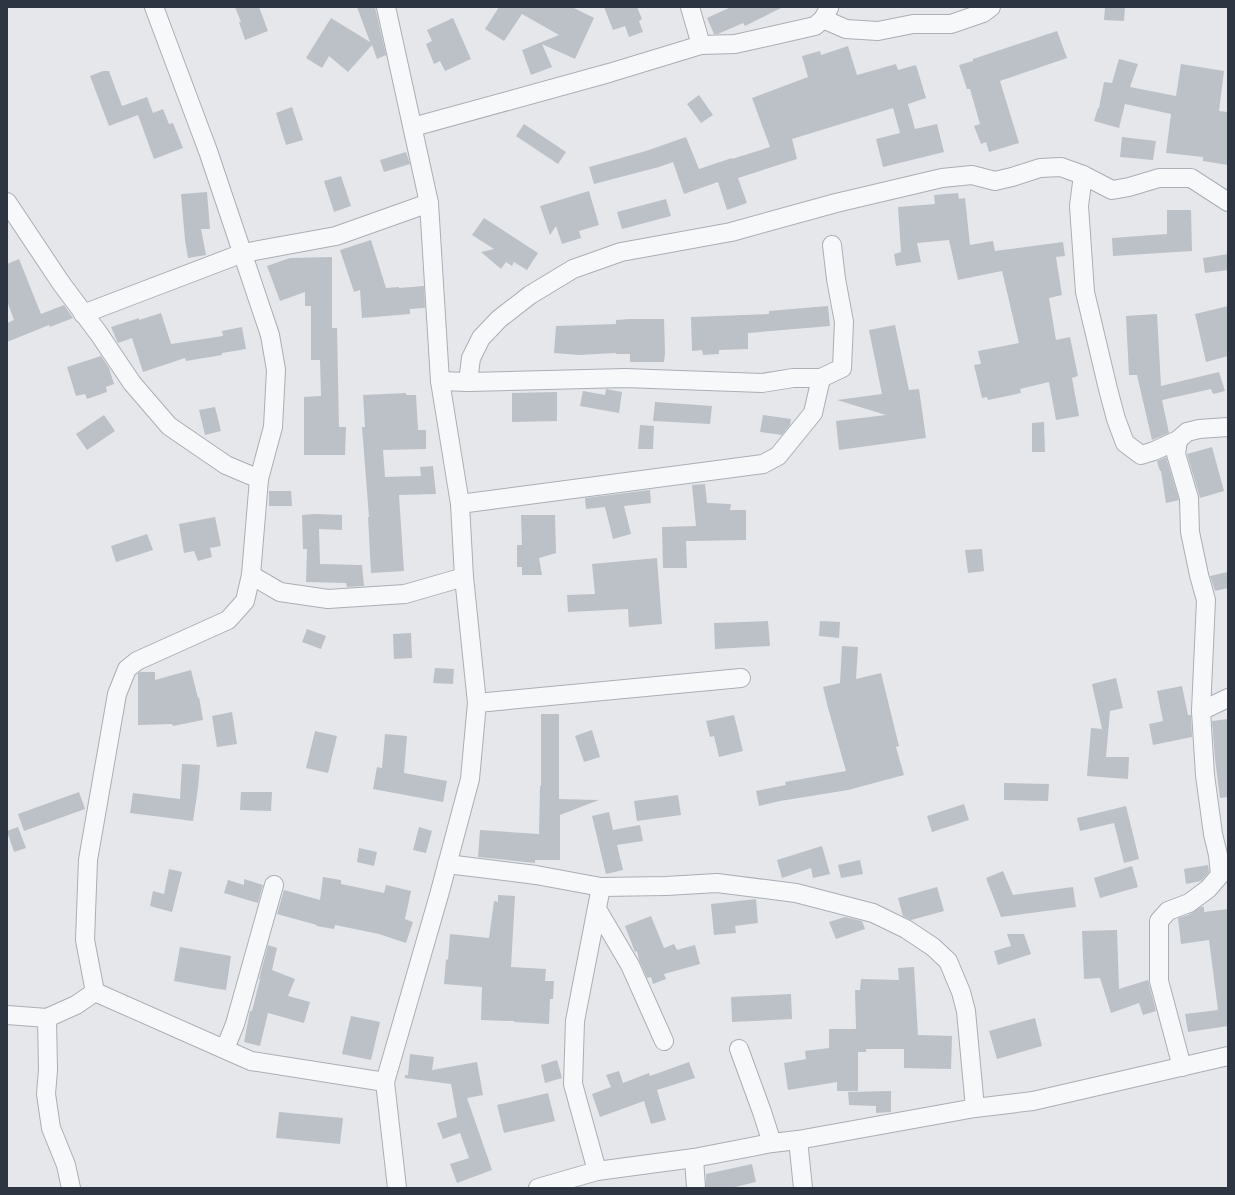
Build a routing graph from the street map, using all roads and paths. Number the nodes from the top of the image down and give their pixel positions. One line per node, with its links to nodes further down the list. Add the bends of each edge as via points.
1 (154, 7): 13 (street)
2 (386, 7): 7 (street)
3 (690, 7): 6 (street)
4 (991, 7): 5 (street, via 984,13 951,24 913,24 878,31 846,29)
5 (826, 13): 6 (street, via 815,26 736,44)
6 (701, 45): 7 (street)
7 (413, 127): 11 (street)
8 (1083, 175): 9 (street, via 1112,190 1159,178 1191,178); 17 (street, via 1061,167 1040,168 995,181 972,174 942,178 836,203 731,232 621,252 573,269 530,294 499,319 481,338 471,358); 19 (street, via 1079,206 1085,292 1116,419 1125,443 1140,455)
9 (1224, 197)
10 (7, 202): 14 (street)
11 (429, 203): 13 (street, via 336,236); 16 (street)
12 (832, 245): 15 (street, via 844,322 842,368)
13 (243, 253): 14 (street); 20 (street, via 270,335 276,370 273,427)
14 (83, 314): 20 (street, via 132,383 169,426 226,465)
15 (821, 378): 17 (street, via 762,382 625,378); 21 (street, via 813,413 778,456 763,464)
16 (440, 381): 17 (street); 21 (street)
17 (468, 382)
18 (1228, 427): 19 (street, via 1187,432)
19 (1178, 440): 27 (street, via 1176,454 1189,498 1190,532 1206,600)
20 (259, 479): 22 (street)
21 (460, 504): 23 (street)
22 (251, 575): 23 (street, via 280,592 328,598 405,594); 32 (street, via 245,601 228,620 137,661 127,669 116,694 88,860 85,940)
23 (464, 577): 26 (street)
24 (740, 678): 26 (street)
25 (1228, 698): 27 (street)
26 (477, 703): 28 (street, via 470,779)
27 (1201, 711): 39 (street, via 1205,775 1220,875 1208,889 1189,903 1168,911 1159,921 1159,981)
28 (447, 864): 30 (street, via 536,875); 40 (street)
29 (274, 885): 36 (street, via 235,1024)
30 (601, 887): 31 (street); 41 (street, via 717,883 796,893 873,913 906,929 933,947 948,961 961,992 966,1011)
31 (597, 909): 35 (street, via 630,964); 45 (street, via 575,1021 573,1084)
32 (96, 992): 34 (street, via 76,1005); 36 (street)
33 (7, 1014): 34 (street)
34 (47, 1018): 46 (street, via 46,1094 51,1128 66,1165)
35 (664, 1041)
36 (225, 1049): 40 (street, via 251,1061)
37 (738, 1049): 43 (street)
38 (1228, 1056): 39 (street)
39 (1182, 1067): 41 (street, via 1033,1101)
40 (385, 1082): 47 (street)
41 (975, 1108): 42 (street)
42 (798, 1140): 43 (street); 50 (street)
43 (772, 1143): 44 (street)
44 (694, 1158): 45 (street); 49 (street)
45 (597, 1172): 48 (street)
46 (71, 1188)
47 (397, 1188)
48 (538, 1188)
49 (696, 1188)
50 (803, 1188)

